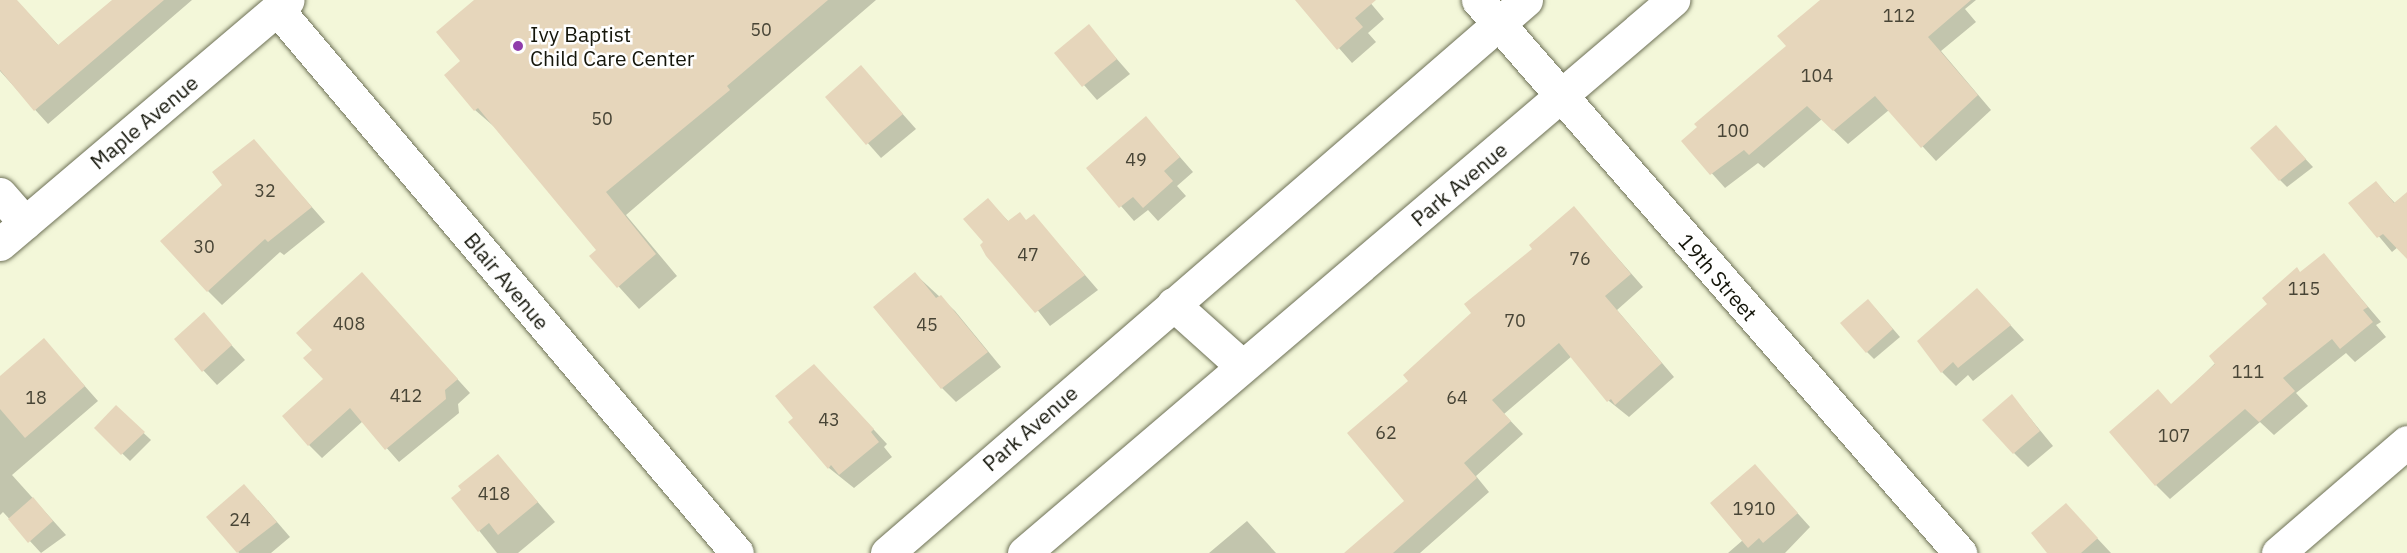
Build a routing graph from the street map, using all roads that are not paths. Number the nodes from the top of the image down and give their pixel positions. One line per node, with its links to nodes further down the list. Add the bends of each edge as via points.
1 (1526, 0): 4 (street, Park Avenue)
2 (1673, 0): 5 (street, Park Avenue)
3 (283, 5): 7 (street, Maple Avenue); 12 (street, Blair Avenue)
4 (1488, 12): 5 (street, 19th Street); 9 (street, Park Avenue)
5 (1561, 98): 10 (street, Park Avenue); 15 (street, 19th Street)
6 (0, 194): 7 (street)
7 (25, 223): 8 (street, Maple Avenue)
8 (0, 244)
9 (1173, 304): 10 (street); 13 (street, Park Avenue)
10 (1242, 366): 14 (street, Park Avenue)
11 (2407, 442): 16 (street)
12 (737, 553)
13 (887, 553)
14 (1024, 553)
15 (1960, 553)
16 (2278, 553)

